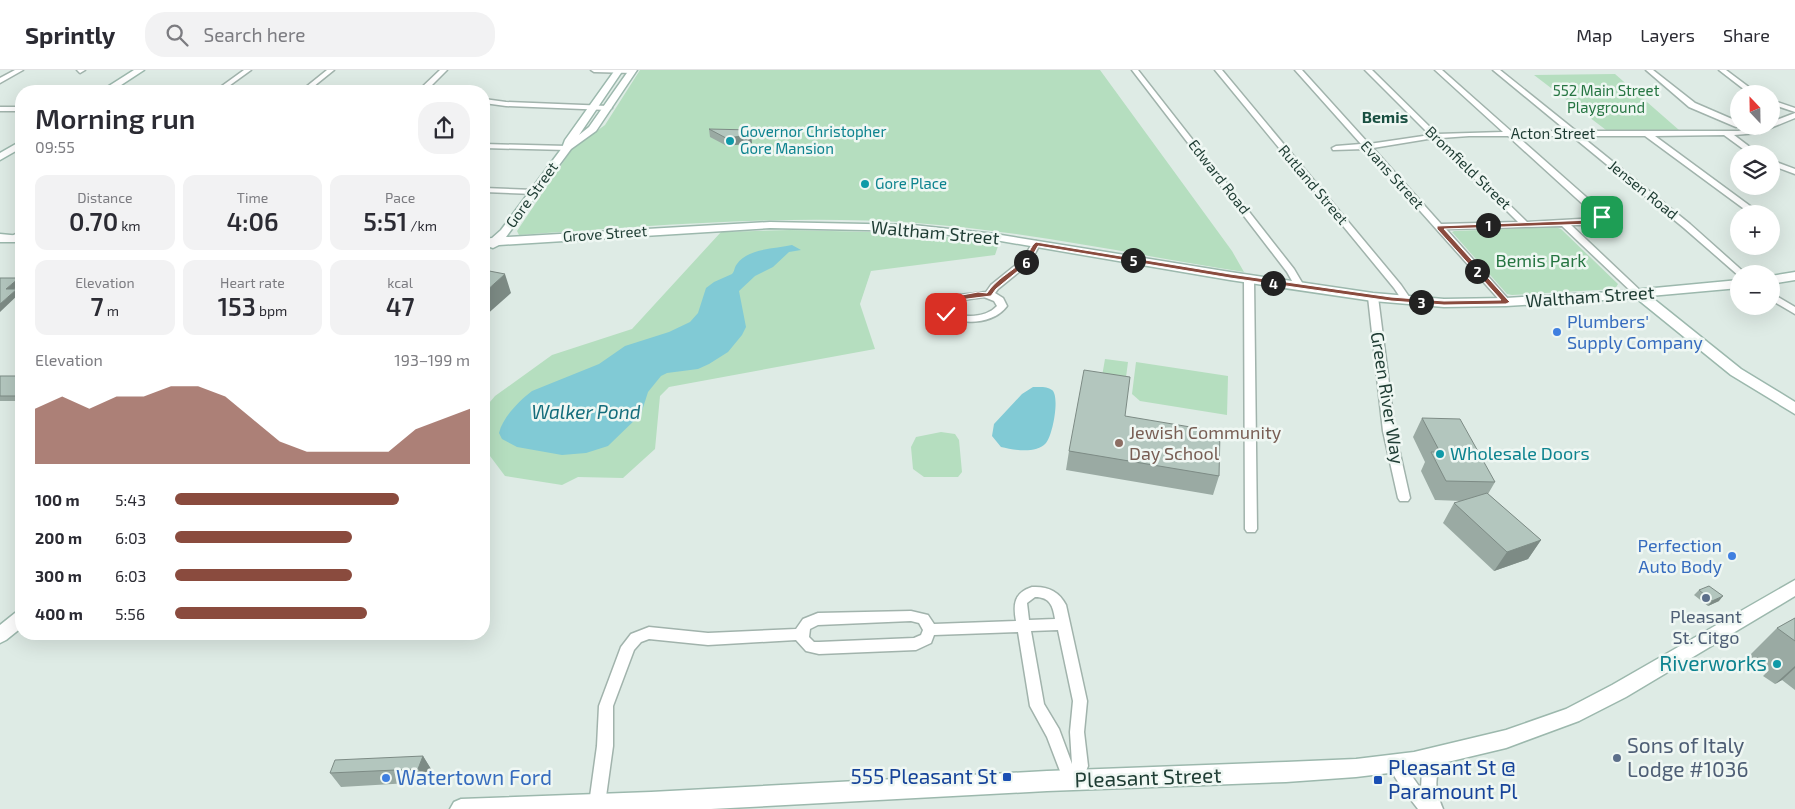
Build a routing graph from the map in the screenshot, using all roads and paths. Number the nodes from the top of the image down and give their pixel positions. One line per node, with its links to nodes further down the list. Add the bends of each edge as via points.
1 (20, 70): 17 (street)
2 (140, 70): 18 (street)
3 (248, 70): 19 (street)
4 (331, 70): 20 (street)
5 (444, 70): 21 (street)
6 (594, 70): 7 (street)
7 (619, 70): 16 (street); 25 (street, Gore Street)
8 (1136, 70): 64 (street, Edward Road, via 1291,270)
9 (1218, 70): 68 (street, Rutland Street)
10 (1298, 70): 41 (street, Evans Street)
11 (1368, 70): 38 (street, Bromfield Street)
12 (1438, 70): 35 (street)
13 (1496, 70): 36 (street, Jensen Road)
14 (1649, 70): 31 (street, via 1692,105)
15 (1722, 70): 22 (street)
16 (633, 71): 26 (street, Gore Street)
17 (0, 81)
18 (116, 85)
19 (227, 85)
20 (312, 85)
21 (428, 85)
22 (1743, 85)
23 (490, 102): 25 (street)
24 (1780, 105): 29 (street)
25 (593, 107): 26 (street); 43 (street, Gore Street)
26 (608, 108): 43 (street, Gore Street, via 590,132)
27 (0, 109): 28 (street)
28 (15, 109)
29 (1795, 110)
30 (1795, 115): 32 (street, Acton Street)
31 (1730, 122)
32 (1780, 122)
33 (1726, 133): 34 (street, Acton Street); 37 (street, Acton Street); 39 (street)
34 (1730, 133)
35 (1510, 134): 36 (street, Acton Street); 38 (street, Acton Street); 51 (street, via 1599,213 1602,220)
36 (1574, 134): 37 (street, Acton Street); 59 (street, Jensen Road)
37 (1648, 134): 50 (street)
38 (1435, 136): 41 (street, Acton Street); 52 (street, Bromfield Street)
39 (1743, 145)
40 (490, 146): 43 (street)
41 (1367, 146): 44 (street, Acton Street); 54 (street, Evans Street)
42 (15, 148): 45 (street)
43 (566, 148): 49 (street, Gore Street)
44 (1336, 148)
45 (0, 157)
46 (1780, 166): 47 (street)
47 (1795, 172)
48 (490, 190): 49 (street)
49 (534, 192): 57 (street, Gore Street, via 504,232)
50 (1745, 205)
51 (1564, 223): 52 (street); 65 (street)
52 (1525, 224): 54 (street)
53 (726, 226): 57 (street, Grove Street); 58 (street, Waltham Street, via 791,224 913,228 979,234)
54 (1439, 227): 69 (street, Evans Street)
55 (15, 237): 56 (street)
56 (0, 238)
57 (490, 242)
58 (1036, 244): 62 (street, Waltham Street); 66 (street, via 1027,261 994,287)
59 (1731, 265)
60 (1795, 276): 61 (street)
61 (1780, 278)
62 (1249, 279): 64 (street, Waltham Street); 74 (street)
63 (1730, 285): 65 (street, Waltham Street)
64 (1299, 286): 67 (street, Waltham Street)
65 (1639, 294): 69 (street, Waltham Street); 72 (street, via 1736,372)
66 (989, 295): 66 (street, via 949,299 943,304 944,311 961,319 993,314 1001,309 1001,303)
67 (1373, 297): 68 (street, Waltham Street); 73 (street, Green River Way, via 1390,431)
68 (1407, 301): 69 (street, Waltham Street)
69 (1506, 302)
70 (1780, 302): 71 (street)
71 (1795, 311)
72 (1795, 409)
73 (1404, 498)
74 (1251, 528)
75 (1795, 587): 82 (street, Pleasant Street, via 1620,691 1572,715 1506,739)
76 (15, 623): 81 (street)
77 (1063, 624): 78 (street); 78 (street, via 1056,600 1039,592 1026,595 1021,600); 84 (street, via 1080,702 1077,732 1080,766)
78 (1023, 626): 79 (street); 84 (street, via 1037,706 1054,734 1065,766)
79 (930, 630): 80 (street, via 923,619 911,616 818,619 807,623); 80 (street, via 926,639 916,644 820,648 805,644)
80 (801, 634): 85 (street, via 708,639 649,633 631,642 608,697 605,752)
81 (0, 635)
82 (1436, 757): 83 (street, Pleasant Street); 88 (street, via 1428,775)
83 (1395, 764): 84 (street, Pleasant Street); 87 (street)
84 (1075, 781): 85 (street, Pleasant Street)
85 (597, 804): 86 (street, Pleasant Street)
86 (461, 809)
87 (1428, 809)
88 (1435, 809)

